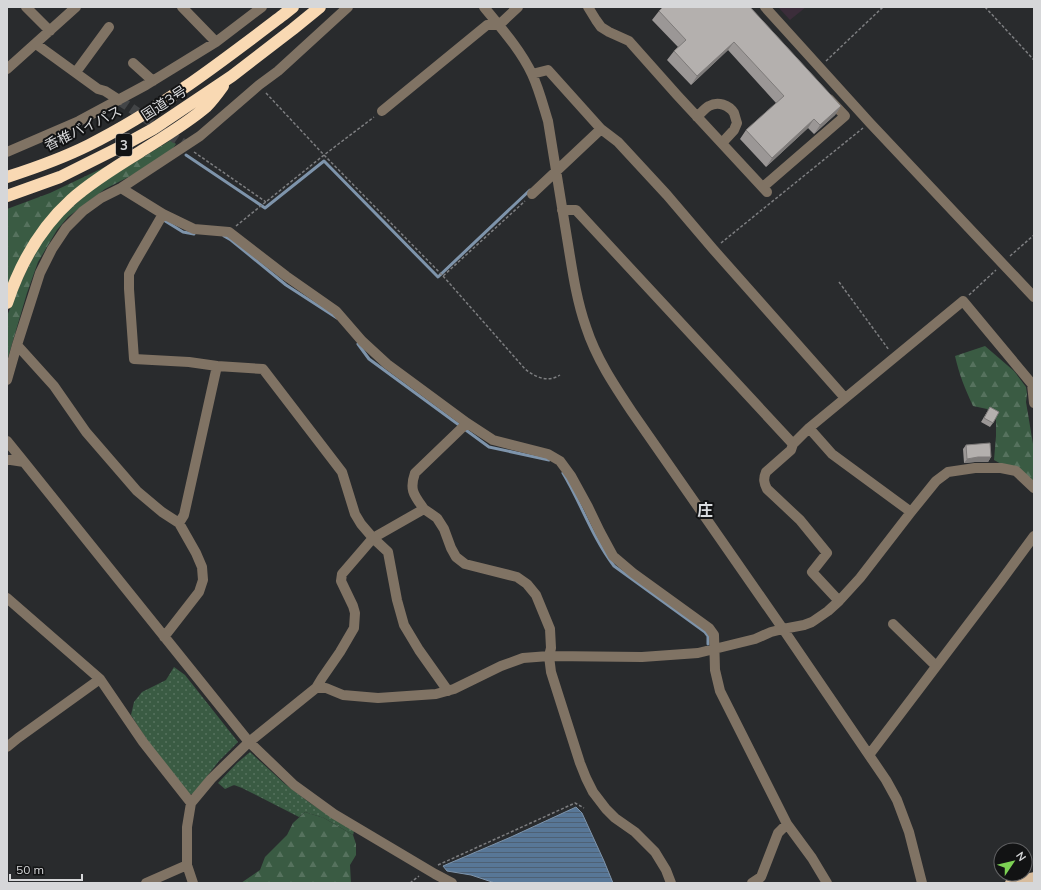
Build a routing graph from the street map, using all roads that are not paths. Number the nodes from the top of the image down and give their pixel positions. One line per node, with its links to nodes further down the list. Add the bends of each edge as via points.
1 (26, 7): 14 (street)
2 (76, 7): 14 (street)
3 (182, 7): 15 (street)
4 (262, 7): 15 (street)
5 (293, 7): 26 (highway, 国道3号 / 3, via 219,64)
6 (320, 7): 21 (highway, 国道3号 / 3)
7 (348, 7): 35 (street, via 278,71 200,136)
8 (484, 7): 12 (street)
9 (518, 7): 12 (street)
10 (588, 7): 27 (street, via 601,27 629,41)
11 (765, 7): 40 (street)
12 (499, 25): 20 (street); 25 (street, via 487,25)
13 (109, 27): 19 (street)
14 (50, 31): 16 (street)
15 (216, 42): 22 (street)
16 (36, 44): 18 (street); 19 (street)
17 (133, 63): 22 (street)
18 (7, 69)
19 (76, 72): 24 (street, via 98,89)
20 (532, 74): 28 (street, via 548,70); 32 (street, via 548,121)
21 (232, 76): 37 (highway, 国道3号 / 3, via 153,129 122,146 60,177); 41 (highway, via 206,107 86,188 59,212 35,243)
22 (153, 80): 24 (street)
23 (824, 93): 29 (street, via 845,116 765,189)
24 (119, 100): 30 (street)
25 (382, 111)
26 (146, 113): 31 (highway, 香椎バイパス / 3, via 88,146)
27 (697, 117): 29 (street); 29 (street, via 709,106 721,103 734,112 737,123)
28 (601, 129): 32 (street); 45 (street, via 618,142 657,184)
29 (722, 143)
30 (7, 152)
31 (33, 168): 33 (highway); 34 (highway, 3)
32 (556, 170): 36 (street); 38 (street)
33 (7, 173)
34 (7, 177)
35 (121, 188): 39 (street); 42 (street, via 83,211 66,228 52,249 40,273)
36 (532, 194)
37 (7, 196)
38 (562, 210): 50 (street, via 576,210); 62 (street, via 577,297 585,326 601,363 632,412)
39 (163, 214): 43 (street, via 129,274 134,358); 47 (street, via 194,229 229,232 336,311 362,341 387,364)
40 (1034, 297)
41 (7, 303)
42 (17, 345): 44 (street); 56 (street, via 54,386 86,432 137,491)
43 (217, 366): 56 (street, via 184,515); 58 (street, via 263,369 342,472 355,514)
44 (7, 380)
45 (845, 398): 46 (street, via 963,301 1032,384); 48 (street)
46 (1034, 403)
47 (467, 423): 54 (street, via 414,473 413,494); 64 (street, via 493,440 548,454 560,461 571,476 613,556 709,628 714,635)
48 (809, 428): 50 (street); 55 (street, via 832,454)
49 (7, 441): 52 (street)
50 (793, 444): 60 (street, via 791,450 766,472 763,477 764,483 766,489 800,520 827,553 812,572)
51 (7, 460): 52 (street)
52 (24, 462): 63 (street)
53 (1034, 488): 55 (street, via 1016,471 1001,468 948,472 936,481)
54 (424, 508): 58 (street); 65 (street, via 438,518 456,557 465,564 517,577 527,584 536,595 550,629)
55 (911, 512): 60 (street)
56 (179, 523): 63 (street, via 202,567 203,580 199,592)
57 (1034, 536): 66 (street)
58 (373, 538): 68 (street, via 342,574 341,581 353,606 354,628); 69 (street, via 388,552 404,625)
59 (7, 598): 67 (street)
60 (839, 601): 62 (street, via 812,622)
61 (893, 624): 66 (street)
62 (783, 628): 64 (street, via 755,639); 72 (street)
63 (164, 636): 70 (street)
64 (714, 648): 65 (street, via 642,657); 74 (street, via 715,670 720,691)
65 (549, 656): 69 (street, via 523,658); 80 (street, via 551,672 580,763 593,792 615,818 635,832 655,852)
66 (936, 666): 72 (street)
67 (100, 679): 71 (street); 73 (street, via 143,742)
68 (316, 688): 69 (street, via 326,688 343,695 378,698); 70 (street)
69 (448, 691)
70 (249, 742): 73 (street, via 211,778); 79 (street, via 294,785 334,814)
71 (7, 747)
72 (869, 755): 83 (street, via 897,800 909,832)
73 (191, 804): 75 (street, via 187,827)
74 (787, 824): 81 (street, via 778,833 761,877); 82 (street)
75 (187, 864): 77 (street); 78 (street)
76 (1034, 877): 84 (main road)
77 (146, 883)
78 (193, 883)
79 (452, 883)
80 (671, 883)
81 (752, 883)
82 (827, 883)
83 (922, 883)
84 (1010, 883)

